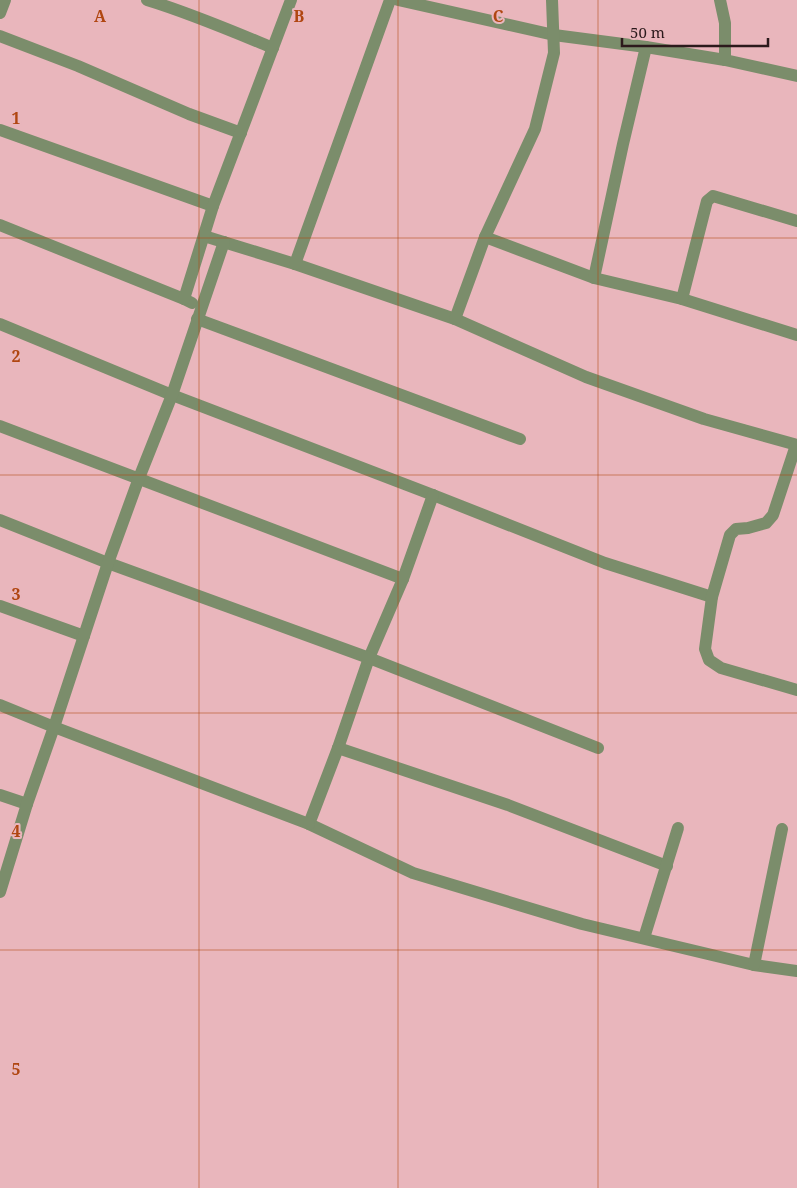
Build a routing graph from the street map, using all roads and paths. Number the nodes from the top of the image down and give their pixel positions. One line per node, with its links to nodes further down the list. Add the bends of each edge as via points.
1 (5, 0): 8 (street)
2 (146, 0): 12 (street)
3 (292, 0): 12 (street)
4 (390, 0): 23 (street)
5 (398, 0): 9 (street)
6 (552, 0): 9 (street)
7 (720, 0): 13 (street, via 725,24)
8 (0, 13)
9 (554, 35): 11 (street); 21 (street, via 554,54 535,129)
10 (0, 36): 16 (street)
11 (646, 47): 13 (street); 24 (street)
12 (273, 48): 16 (street)
13 (725, 60): 14 (street)
14 (797, 76)
15 (0, 130): 17 (street)
16 (240, 133): 17 (street)
17 (213, 206): 20 (street)
18 (797, 221): 26 (street, via 713,196 707,201)
19 (0, 225): 25 (street)
20 (204, 236): 22 (street); 25 (street)
21 (485, 237): 24 (street); 28 (street)
22 (224, 242): 23 (street); 27 (street)
23 (295, 264): 28 (street)
24 (594, 278): 26 (street)
25 (184, 299): 27 (street)
26 (682, 299): 30 (street)
27 (200, 314): 31 (street); 33 (street)
28 (455, 320): 34 (street, via 586,377 704,419)
29 (0, 324): 31 (street)
30 (797, 335)
31 (172, 395): 35 (street); 36 (street)
32 (0, 426): 35 (street)
33 (520, 439)
34 (797, 445): 40 (street, via 773,515 766,523 736,529 730,535)
35 (138, 478): 38 (street); 39 (street)
36 (433, 495): 39 (street); 40 (street, via 605,563)
37 (0, 520): 38 (street)
38 (108, 563): 42 (street); 43 (street)
39 (402, 579): 43 (street)
40 (712, 597): 44 (street, via 705,649 708,660 721,668)
41 (0, 606): 42 (street)
42 (84, 636): 46 (street)
43 (369, 658): 47 (street); 48 (street)
44 (797, 690)
45 (0, 705): 46 (street)
46 (54, 727): 50 (street); 51 (street)
47 (338, 748): 51 (street); 54 (street, via 508,805)
48 (598, 748)
49 (0, 795): 50 (street)
50 (27, 804): 55 (street)
51 (309, 824): 56 (street, via 414,873 582,924)
52 (678, 828): 54 (street)
53 (782, 829): 57 (street)
54 (667, 866): 56 (street)
55 (1, 887)
56 (644, 938): 57 (street)
57 (754, 965): 58 (street)
58 (797, 970)

